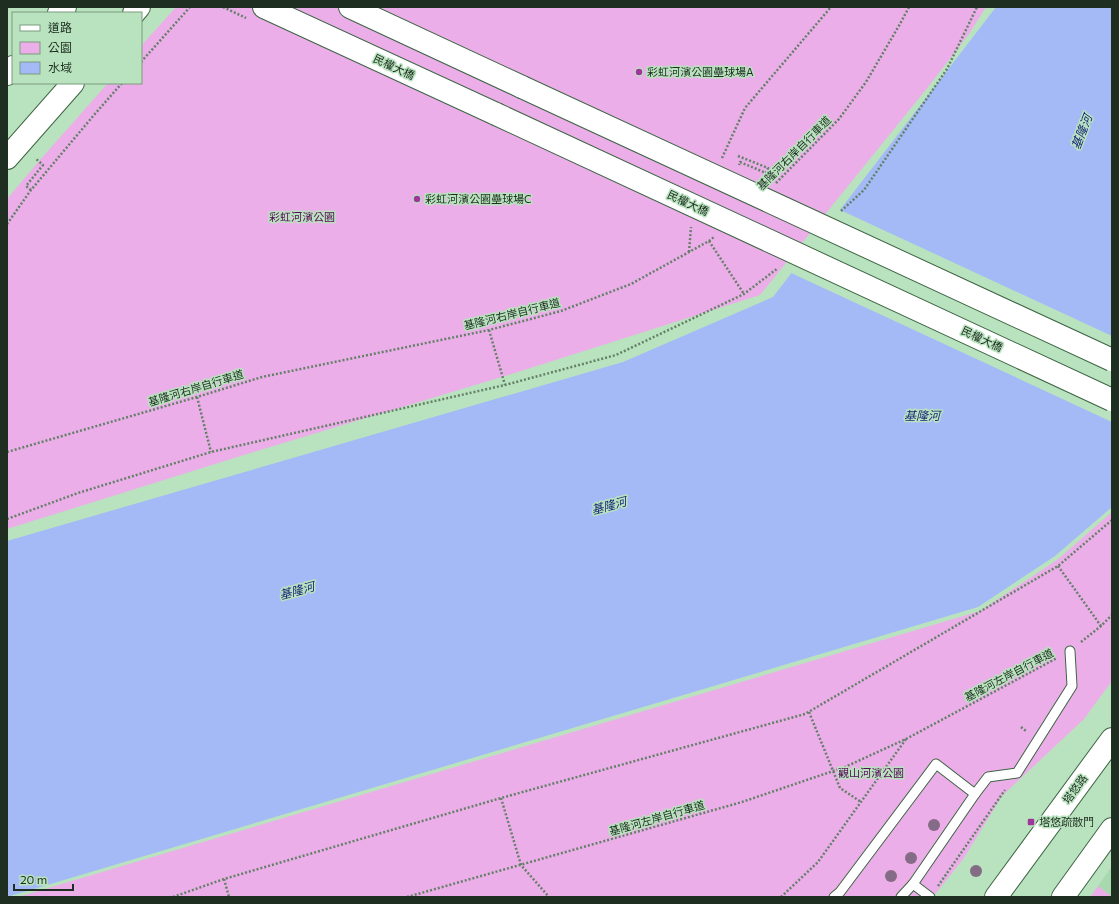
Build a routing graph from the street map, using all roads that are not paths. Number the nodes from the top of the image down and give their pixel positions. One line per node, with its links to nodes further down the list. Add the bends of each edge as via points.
1 (264, 7): 6 (main road, 民權大橋, bridge)
2 (350, 7): 5 (main road, bridge)
3 (72, 84): 4 (main road)
4 (7, 158)
5 (1112, 360)
6 (1112, 400)
7 (1070, 651): 9 (lane, via 1072,686 1017,773 988,777)
8 (1112, 739): 15 (main road, 塔悠路)
9 (975, 794): 11 (lane); 12 (lane, via 936,764)
10 (1112, 829): 16 (main road)
11 (913, 884): 13 (lane); 14 (lane)
12 (834, 897)
13 (902, 897)
14 (930, 897)
15 (996, 897)
16 (1063, 897)

